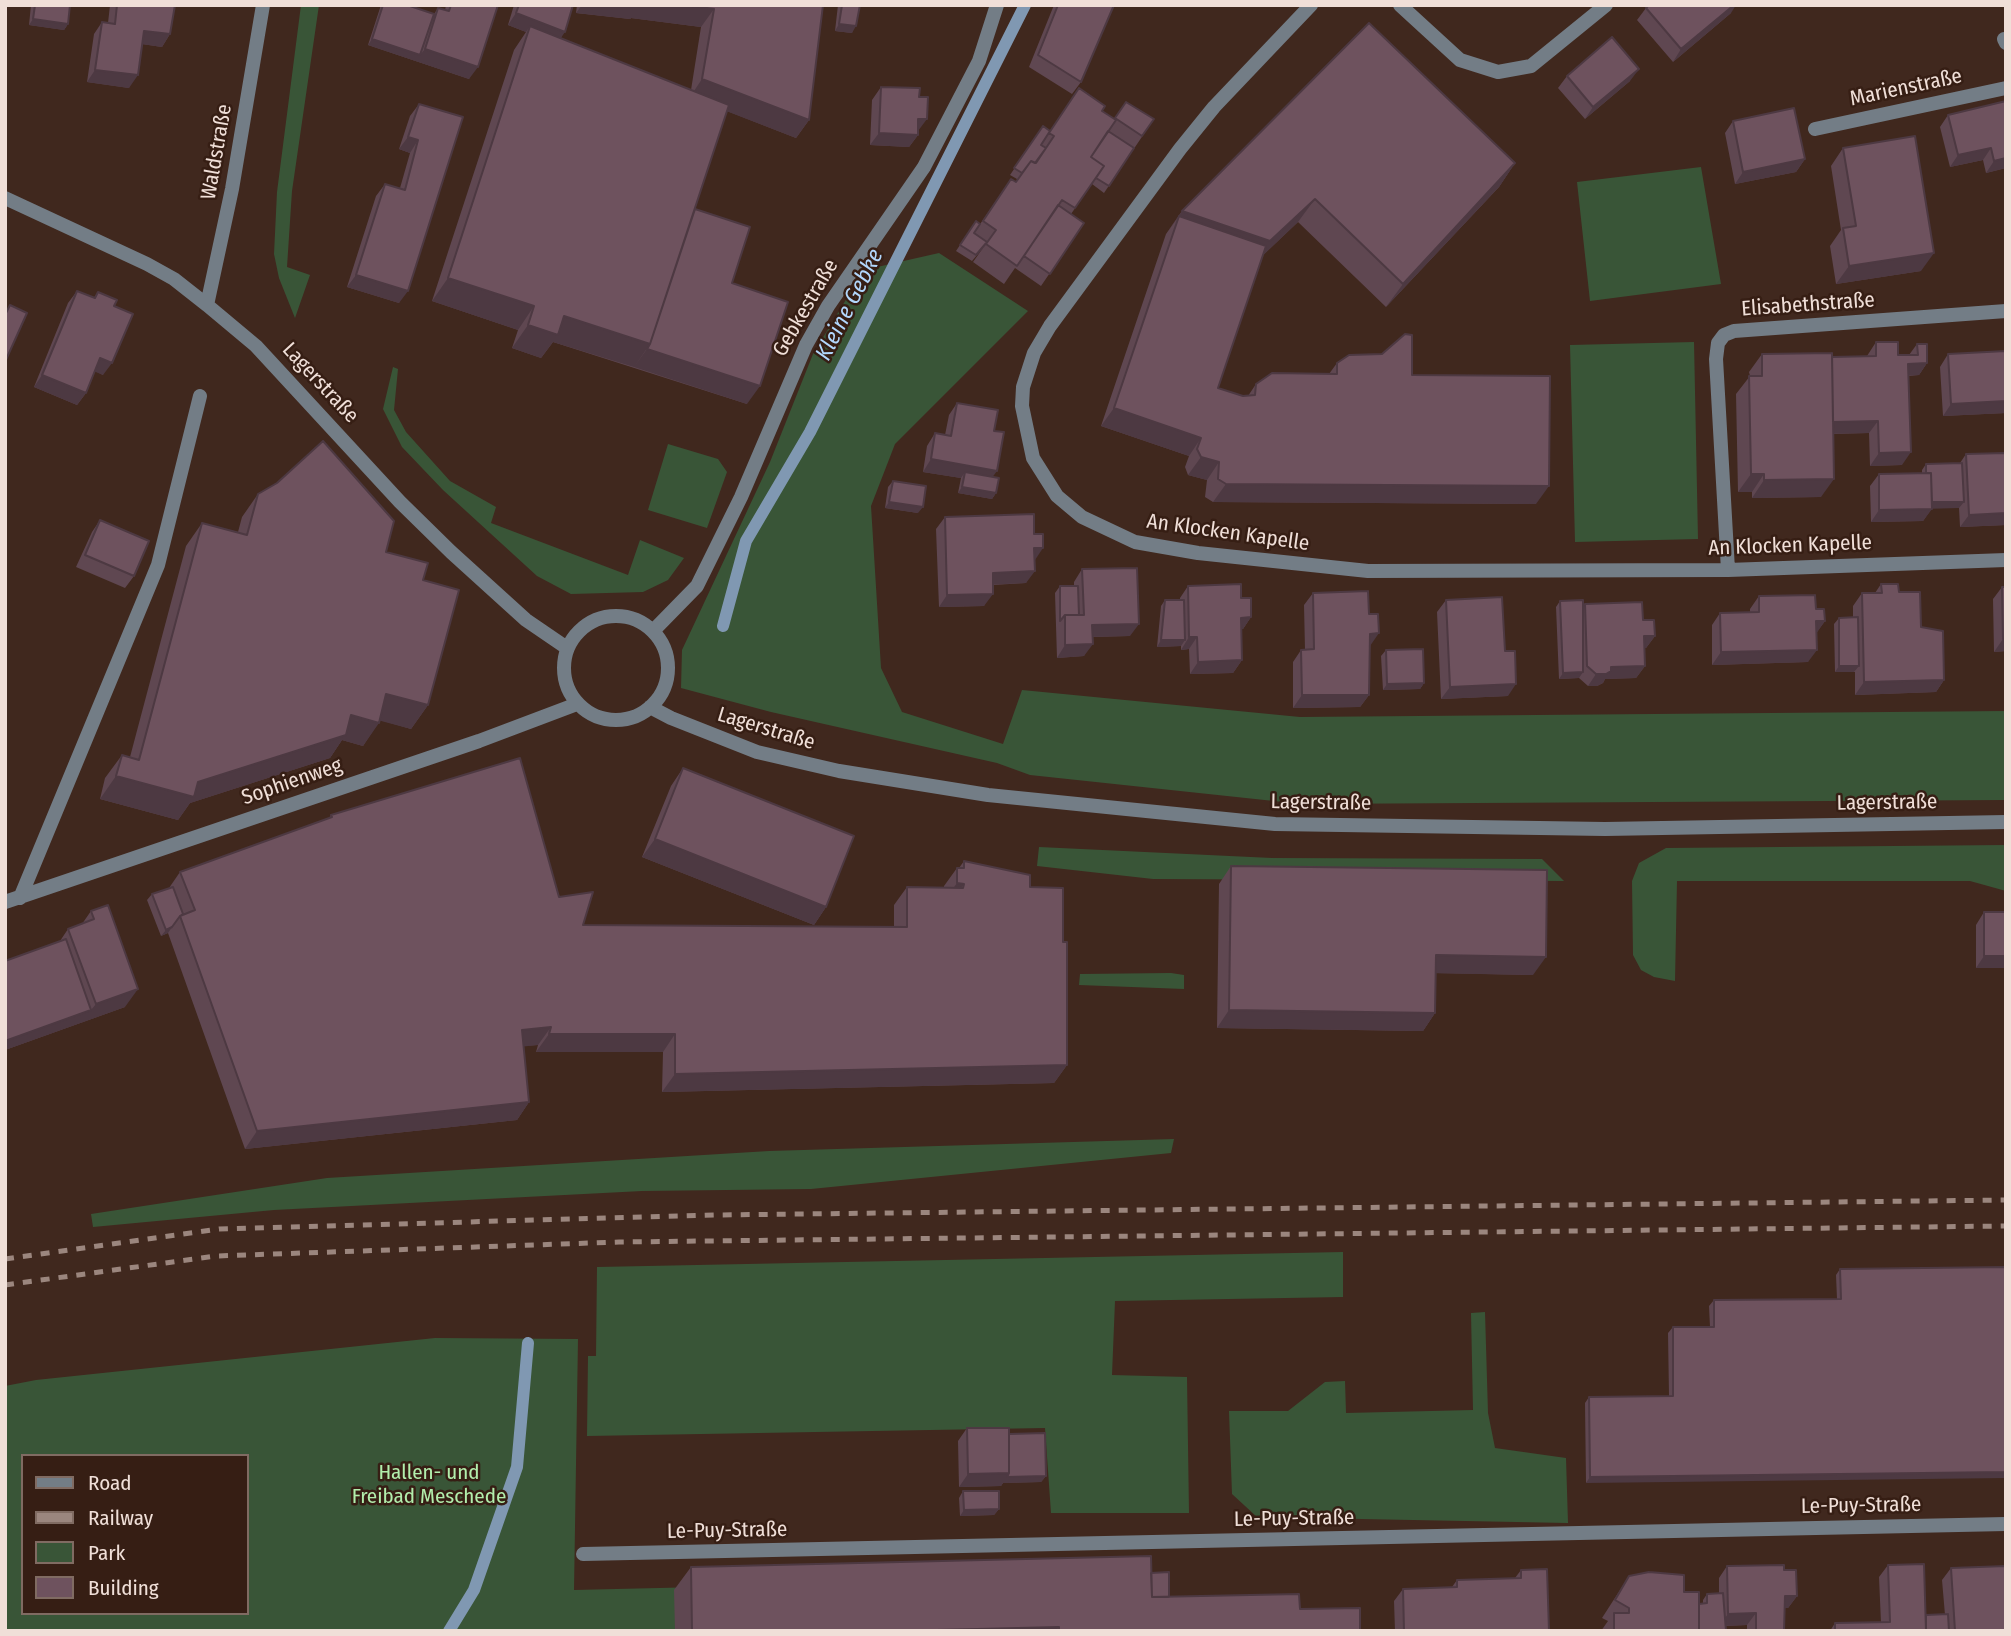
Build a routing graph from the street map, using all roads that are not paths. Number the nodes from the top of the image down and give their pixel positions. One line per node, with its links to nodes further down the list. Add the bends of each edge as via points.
1 (263, 5): 9 (street, Waldstraße)
2 (997, 5): 14 (street, Gebkestraße, via 979,61 924,167 806,345 741,498 697,586)
3 (1311, 5): 13 (street, An Klocken Kapelle, via 1213,107 1034,353 1022,407 1032,458 1057,496 1113,534 1198,553 1368,571)
4 (1400, 5): 5 (street, via 1460,60 1498,72 1531,66)
5 (1606, 5)
6 (2006, 88): 7 (street, Marienstraße)
7 (1815, 129)
8 (5, 198): 9 (street, Lagerstraße, via 147,264)
9 (207, 305): 15 (street, Lagerstraße, via 256,346 451,552 526,620)
10 (2006, 312): 13 (street, Elisabethstraße, via 1724,335 1716,359)
11 (200, 397): 19 (street, via 158,565)
12 (2006, 559): 13 (street, An Klocken Kapelle)
13 (1728, 570)
14 (653, 631): 15 (street, via 624,616 607,616 578,631); 17 (street, via 662,642 668,670)
15 (567, 648): 16 (street, via 564,675)
16 (577, 704): 17 (street, via 611,719 638,715); 19 (street, Sophienweg)
17 (650, 707): 18 (street, Lagerstraße, via 739,746 839,771 988,795 1275,824 1605,829)
18 (2006, 822)
19 (20, 898): 20 (street, Sophienweg)
20 (5, 902)
21 (2006, 1524): 22 (street, Le-Puy-Straße)
22 (583, 1553)

